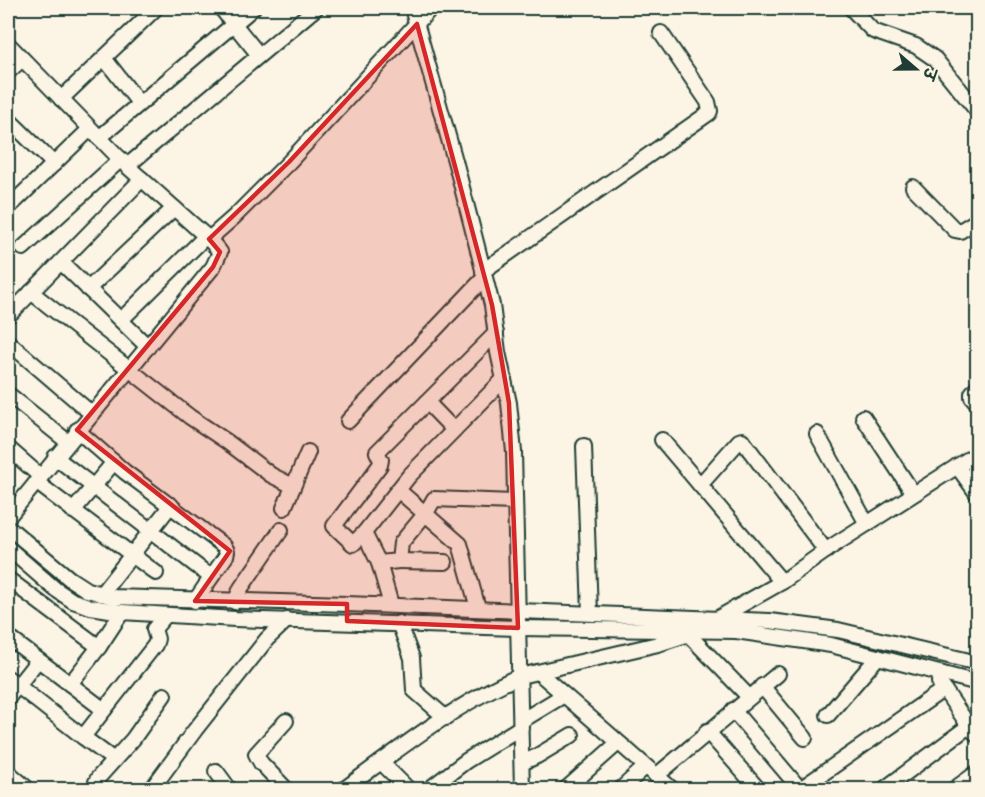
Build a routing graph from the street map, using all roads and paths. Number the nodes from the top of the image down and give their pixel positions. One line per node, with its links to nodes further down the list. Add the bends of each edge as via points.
1 (156, 8): 13 (street)
2 (221, 8): 8 (street)
3 (253, 8): 8 (street)
4 (316, 8): 12 (street)
5 (412, 8): 9 (street)
6 (431, 8): 9 (street)
7 (851, 8): 18 (street, via 873,31 916,46 935,59)
8 (233, 24): 12 (street); 17 (street)
9 (417, 24): 28 (street, via 289,162); 31 (street)
10 (661, 33): 31 (street, via 708,102 709,113)
11 (8, 44): 14 (street)
12 (259, 55): 21 (street)
13 (104, 58): 16 (street); 17 (street)
14 (22, 59): 15 (street); 16 (street)
15 (8, 72)
16 (61, 99): 20 (street)
17 (139, 104): 20 (street)
18 (978, 112)
19 (8, 119): 22 (street)
20 (95, 133): 21 (street); 22 (street)
21 (124, 163): 23 (street); 29 (street)
22 (54, 164): 25 (street)
23 (142, 179): 26 (street); 30 (street)
24 (913, 187): 27 (street, via 955,230)
25 (8, 208)
26 (174, 208): 28 (street); 32 (street)
27 (978, 220)
28 (208, 237): 35 (street); 38 (street, via 220,252 217,260)
29 (23, 248)
30 (61, 262): 32 (street); 33 (street)
31 (484, 274): 36 (street); 47 (street)
32 (88, 289): 35 (street)
33 (31, 292): 34 (street); 39 (street)
34 (8, 316)
35 (121, 320): 38 (street)
36 (496, 333): 40 (street); 43 (street)
37 (8, 342): 45 (street)
38 (148, 347): 39 (street)
39 (128, 370): 45 (street); 63 (street, via 271,476)
40 (504, 379): 49 (street); 67 (street, via 512,424)
41 (978, 386): 44 (street, via 972,393)
42 (8, 394): 52 (street)
43 (427, 402): 49 (street); 77 (street, via 377,452 380,465 334,526 353,544)
44 (978, 404)
45 (92, 414): 48 (street)
46 (863, 417): 65 (street)
47 (348, 421)
48 (77, 430): 52 (street); 58 (street)
49 (454, 430): 64 (street)
50 (816, 434): 73 (street)
51 (662, 440): 62 (street)
52 (68, 442): 57 (street)
53 (584, 446): 95 (street)
54 (8, 448): 60 (street)
55 (308, 452): 63 (street)
56 (978, 453): 59 (street)
57 (55, 457): 60 (street); 61 (street)
58 (114, 462): 61 (street); 68 (street)
59 (957, 466): 65 (street); 66 (street)
60 (38, 479): 70 (street); 72 (street)
61 (93, 485): 70 (street); 76 (street)
62 (699, 485): 79 (street, via 742,440); 87 (street)
63 (293, 486): 69 (street)
64 (398, 490): 71 (street); 77 (street)
65 (913, 493): 73 (street)
66 (978, 495)
67 (514, 502): 71 (street, via 435,499); 97 (street)
68 (171, 505): 76 (street); 85 (street, via 227,551)
69 (284, 508)
70 (73, 511): 80 (street)
71 (426, 513): 81 (street, via 401,543); 92 (street, via 460,544)
72 (8, 517)
73 (867, 524): 79 (street)
74 (8, 527): 78 (street)
75 (280, 530): 90 (street)
76 (152, 531): 80 (street); 85 (street)
77 (364, 533): 83 (street)
78 (13, 546): 88 (street); 93 (street, via 41,578 73,601)
79 (826, 551): 87 (street)
80 (132, 555): 84 (street); 88 (street)
81 (399, 561): 82 (street); 83 (street)
82 (445, 562)
83 (379, 563): 91 (street)
84 (156, 573)
85 (211, 577): 89 (street)
86 (8, 579): 103 (street)
87 (782, 582): 100 (street)
88 (100, 594): 89 (street)
89 (195, 601): 90 (street)
90 (234, 602): 94 (street)
91 (391, 605): 92 (street); 94 (street)
92 (478, 608): 97 (street)
93 (122, 612): 96 (street); 103 (street)
94 (347, 612): 98 (street); 99 (street)
95 (590, 613): 97 (street); 100 (street)
96 (166, 615): 98 (street); 120 (street, via 154,629 157,642 152,650)
97 (518, 619): 99 (street); 100 (street); 110 (street)
98 (287, 620): 141 (street, via 267,639)
99 (399, 623): 123 (street, via 412,658 414,690)
100 (712, 623): 101 (street); 104 (street); 106 (street, via 770,621 838,630)
101 (688, 634): 107 (street); 118 (street)
102 (8, 637): 105 (street)
103 (99, 647): 113 (street)
104 (878, 657): 108 (street); 122 (street)
105 (38, 660): 111 (street); 113 (street)
106 (978, 663)
107 (538, 672): 110 (street); 117 (street)
108 (933, 672): 112 (street); 115 (street)
109 (778, 674): 114 (street)
110 (520, 676): 123 (street); 125 (street)
111 (12, 681): 119 (street); 129 (street)
112 (978, 683)
113 (70, 684): 120 (street)
114 (762, 686): 118 (street); 130 (street)
115 (944, 689): 126 (street); 152 (street)
116 (164, 695): 132 (street)
117 (564, 695): 125 (street); 131 (street)
118 (749, 697): 121 (street)
119 (8, 698)
120 (104, 710): 129 (street)
121 (733, 710): 127 (street); 152 (street)
122 (828, 715)
123 (446, 718): 133 (street)
124 (286, 721): 143 (street, via 256,754)
125 (521, 724): 134 (street); 146 (street)
126 (975, 727): 153 (street)
127 (707, 731): 136 (street); 151 (street)
128 (572, 735): 134 (street)
129 (83, 737): 132 (street)
130 (805, 738)
131 (618, 743): 136 (street); 148 (street)
132 (114, 760): 140 (street, via 96,782)
133 (381, 762): 144 (street); 145 (street)
134 (522, 763): 147 (street)
135 (216, 771): 142 (street)
136 (651, 771): 149 (street); 150 (street)
137 (8, 772): 139 (street)
138 (978, 772): 154 (street)
139 (29, 789)
140 (100, 789)
141 (150, 789)
142 (230, 789)
143 (287, 789)
144 (343, 789)
145 (409, 789)
146 (428, 789)
147 (522, 789)
148 (565, 789)
149 (620, 789)
150 (673, 789)
151 (759, 789)
152 (800, 789)
153 (883, 789)
154 (953, 789)

